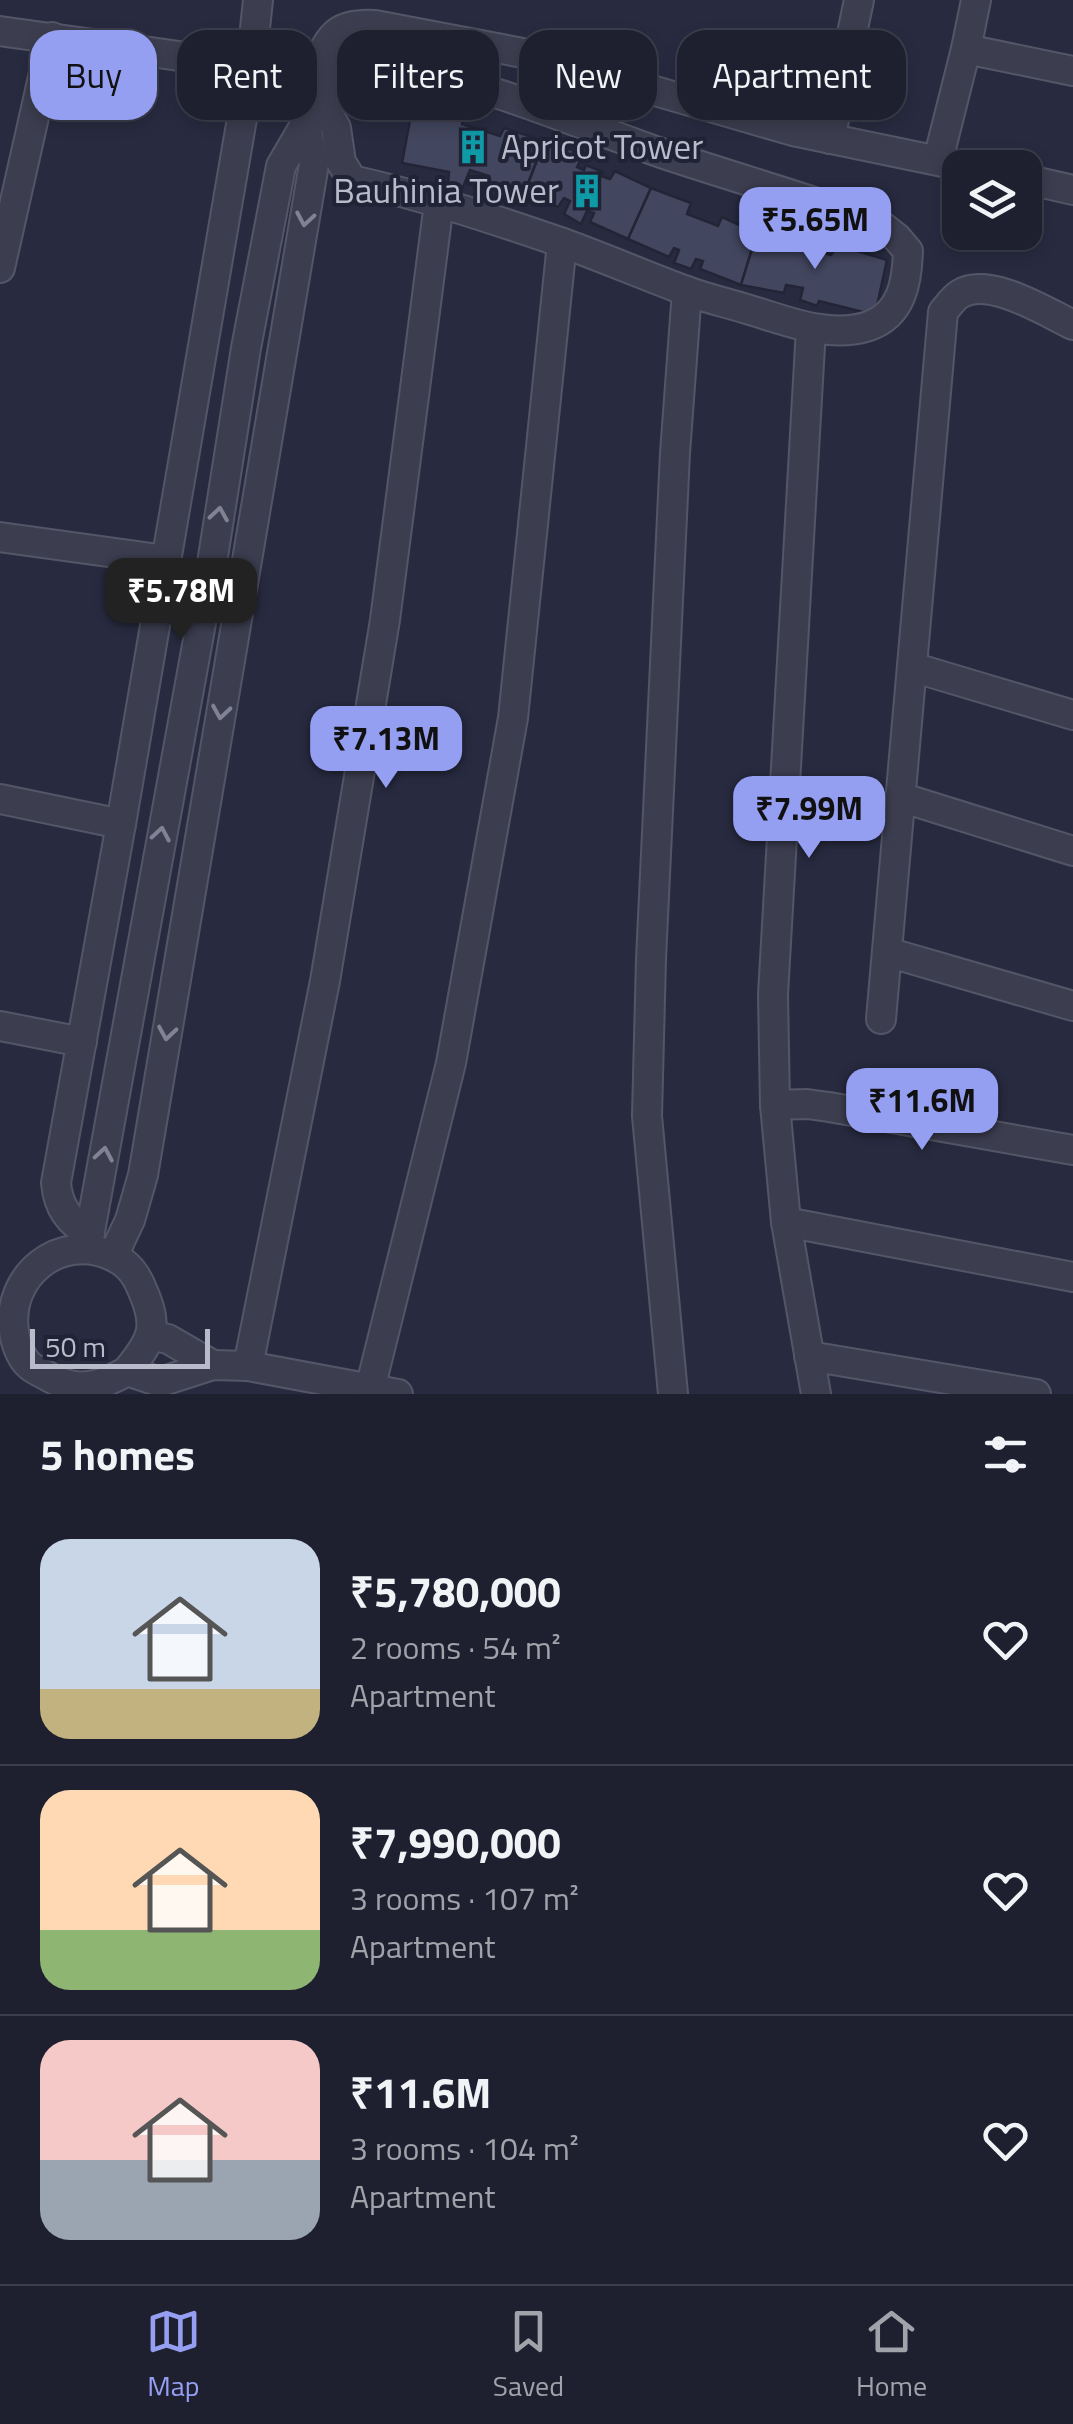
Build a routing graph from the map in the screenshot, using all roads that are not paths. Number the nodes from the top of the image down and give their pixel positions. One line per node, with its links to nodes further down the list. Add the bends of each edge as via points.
1 (258, 0): 4 (street)
2 (858, 0): 16 (street)
3 (976, 0): 7 (street)
4 (255, 30)
5 (0, 31): 6 (street)
6 (30, 34)
7 (966, 49): 8 (street); 17 (street)
8 (1073, 71)
9 (317, 80): 16 (street, via 329,40 344,27 374,25 528,54)
10 (317, 95): 26 (street, via 339,68 358,63 447,78 878,223 908,251 898,303 865,327)
11 (317, 110): 21 (street, via 336,128 340,162 352,180)
12 (33, 120): 23 (street)
13 (243, 120): 28 (street)
14 (302, 120): 43 (street, one-way to 14, via 246,348 280,166)
15 (311, 120): 43 (street, one-way to 43, via 314,164 144,1174 130,1220)
16 (830, 139): 17 (street)
17 (938, 160): 18 (street)
18 (942, 161)
19 (1042, 183): 20 (street)
20 (1073, 190)
21 (439, 202): 22 (street); 50 (street, via 385,620 325,981)
22 (562, 243): 24 (street); 53 (street, via 513,718 452,1063)
23 (0, 268)
24 (686, 291): 26 (street); 55 (street, via 647,1116)
25 (1073, 326): 29 (street, via 1011,295 980,288 959,294 944,312)
26 (811, 328): 40 (street, via 773,994)
27 (0, 537): 28 (street)
28 (166, 560): 33 (street)
29 (912, 667): 30 (street); 31 (street)
30 (1073, 715)
31 (900, 797): 34 (street); 35 (street)
32 (0, 799): 33 (street)
33 (121, 824): 39 (street)
34 (1073, 850)
35 (887, 952): 36 (street); 37 (street)
36 (1073, 1006)
37 (881, 1019)
38 (0, 1026): 39 (street)
39 (82, 1042): 43 (street, via 56,1183 66,1215)
40 (775, 1105): 41 (street, via 829,1107); 42 (street)
41 (1073, 1150)
42 (786, 1222): 44 (street); 48 (street)
43 (96, 1246): 45 (street, via 63,1251); 47 (street, via 134,1272 153,1313)
44 (1073, 1277)
45 (10, 1287): 46 (street)
46 (7, 1328): 52 (street, via 28,1365)
47 (150, 1335): 49 (street, via 168,1338); 51 (street)
48 (809, 1356): 56 (street); 57 (street)
49 (213, 1365): 50 (street); 51 (street, via 160,1382)
50 (248, 1366): 53 (street)
51 (111, 1384): 52 (street)
52 (61, 1389)
53 (370, 1389): 54 (street)
54 (398, 1394)
55 (673, 1394)
56 (816, 1394)
57 (1036, 1394)

